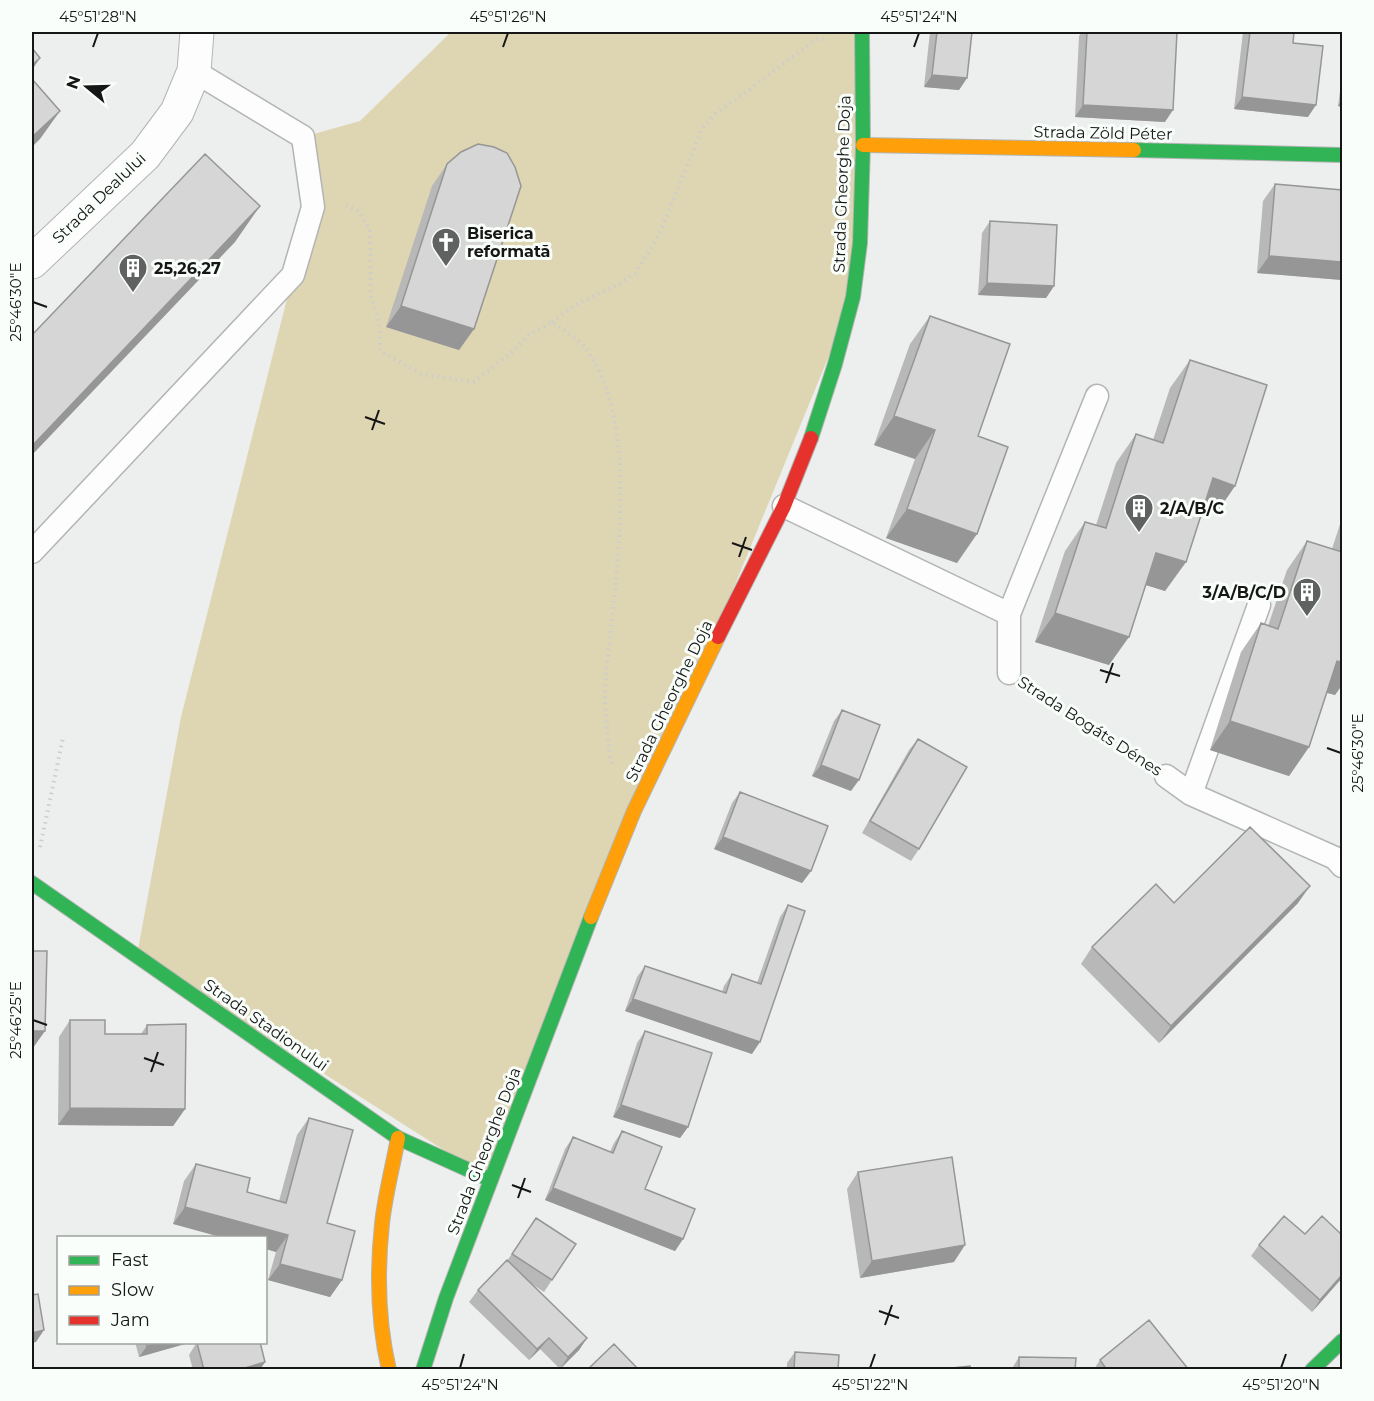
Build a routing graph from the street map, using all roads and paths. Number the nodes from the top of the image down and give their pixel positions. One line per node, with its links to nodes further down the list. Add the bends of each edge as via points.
1 (197, 32): 3 (street, Strada Dealului)
2 (862, 32): 4 (street, Strada Gheorghe Doja); 8 (path, via 815,40 716,113 702,129 660,232 634,273)
3 (194, 71): 6 (lane, via 303,137); 7 (street, Strada Dealului, via 177,112 145,155)
4 (863, 145): 5 (street, Strada Zöld Péter); 10 (street, Strada Gheorghe Doja, via 860,243 853,297 814,430)
5 (1342, 156)
6 (313, 207): 8 (path, via 337,201 358,211 370,230 371,296 380,322 381,351 421,374 474,382 529,335); 11 (lane, via 293,274)
7 (32, 262)
8 (552, 322): 18 (path, via 581,343 595,364 610,401 620,459 619,523 605,694 610,758)
9 (1097, 396): 13 (lane, Strada Bogáts Dénes)
10 (783, 506): 13 (lane); 18 (street, Strada Gheorghe Doja)
11 (32, 552)
12 (1259, 605): 17 (lane)
13 (1009, 614): 14 (lane, Strada Bogáts Dénes)
14 (1009, 673): 16 (path, Strada Bogáts Dénes)
15 (63, 738): 20 (path)
16 (1166, 776): 17 (lane, Strada Bogáts Dénes)
17 (1191, 794): 19 (lane, Strada Bogáts Dénes)
18 (634, 811): 22 (street, Strada Gheorghe Doja)
19 (1340, 856)
20 (32, 883): 21 (street, Strada Stadionului)
21 (398, 1138): 22 (street, Strada Stadionului); 24 (street, via 382,1222 379,1274)
22 (491, 1180): 25 (street, Strada Gheorghe Doja)
23 (1342, 1341): 26 (street)
24 (389, 1370)
25 (423, 1370)
26 (1312, 1370)

